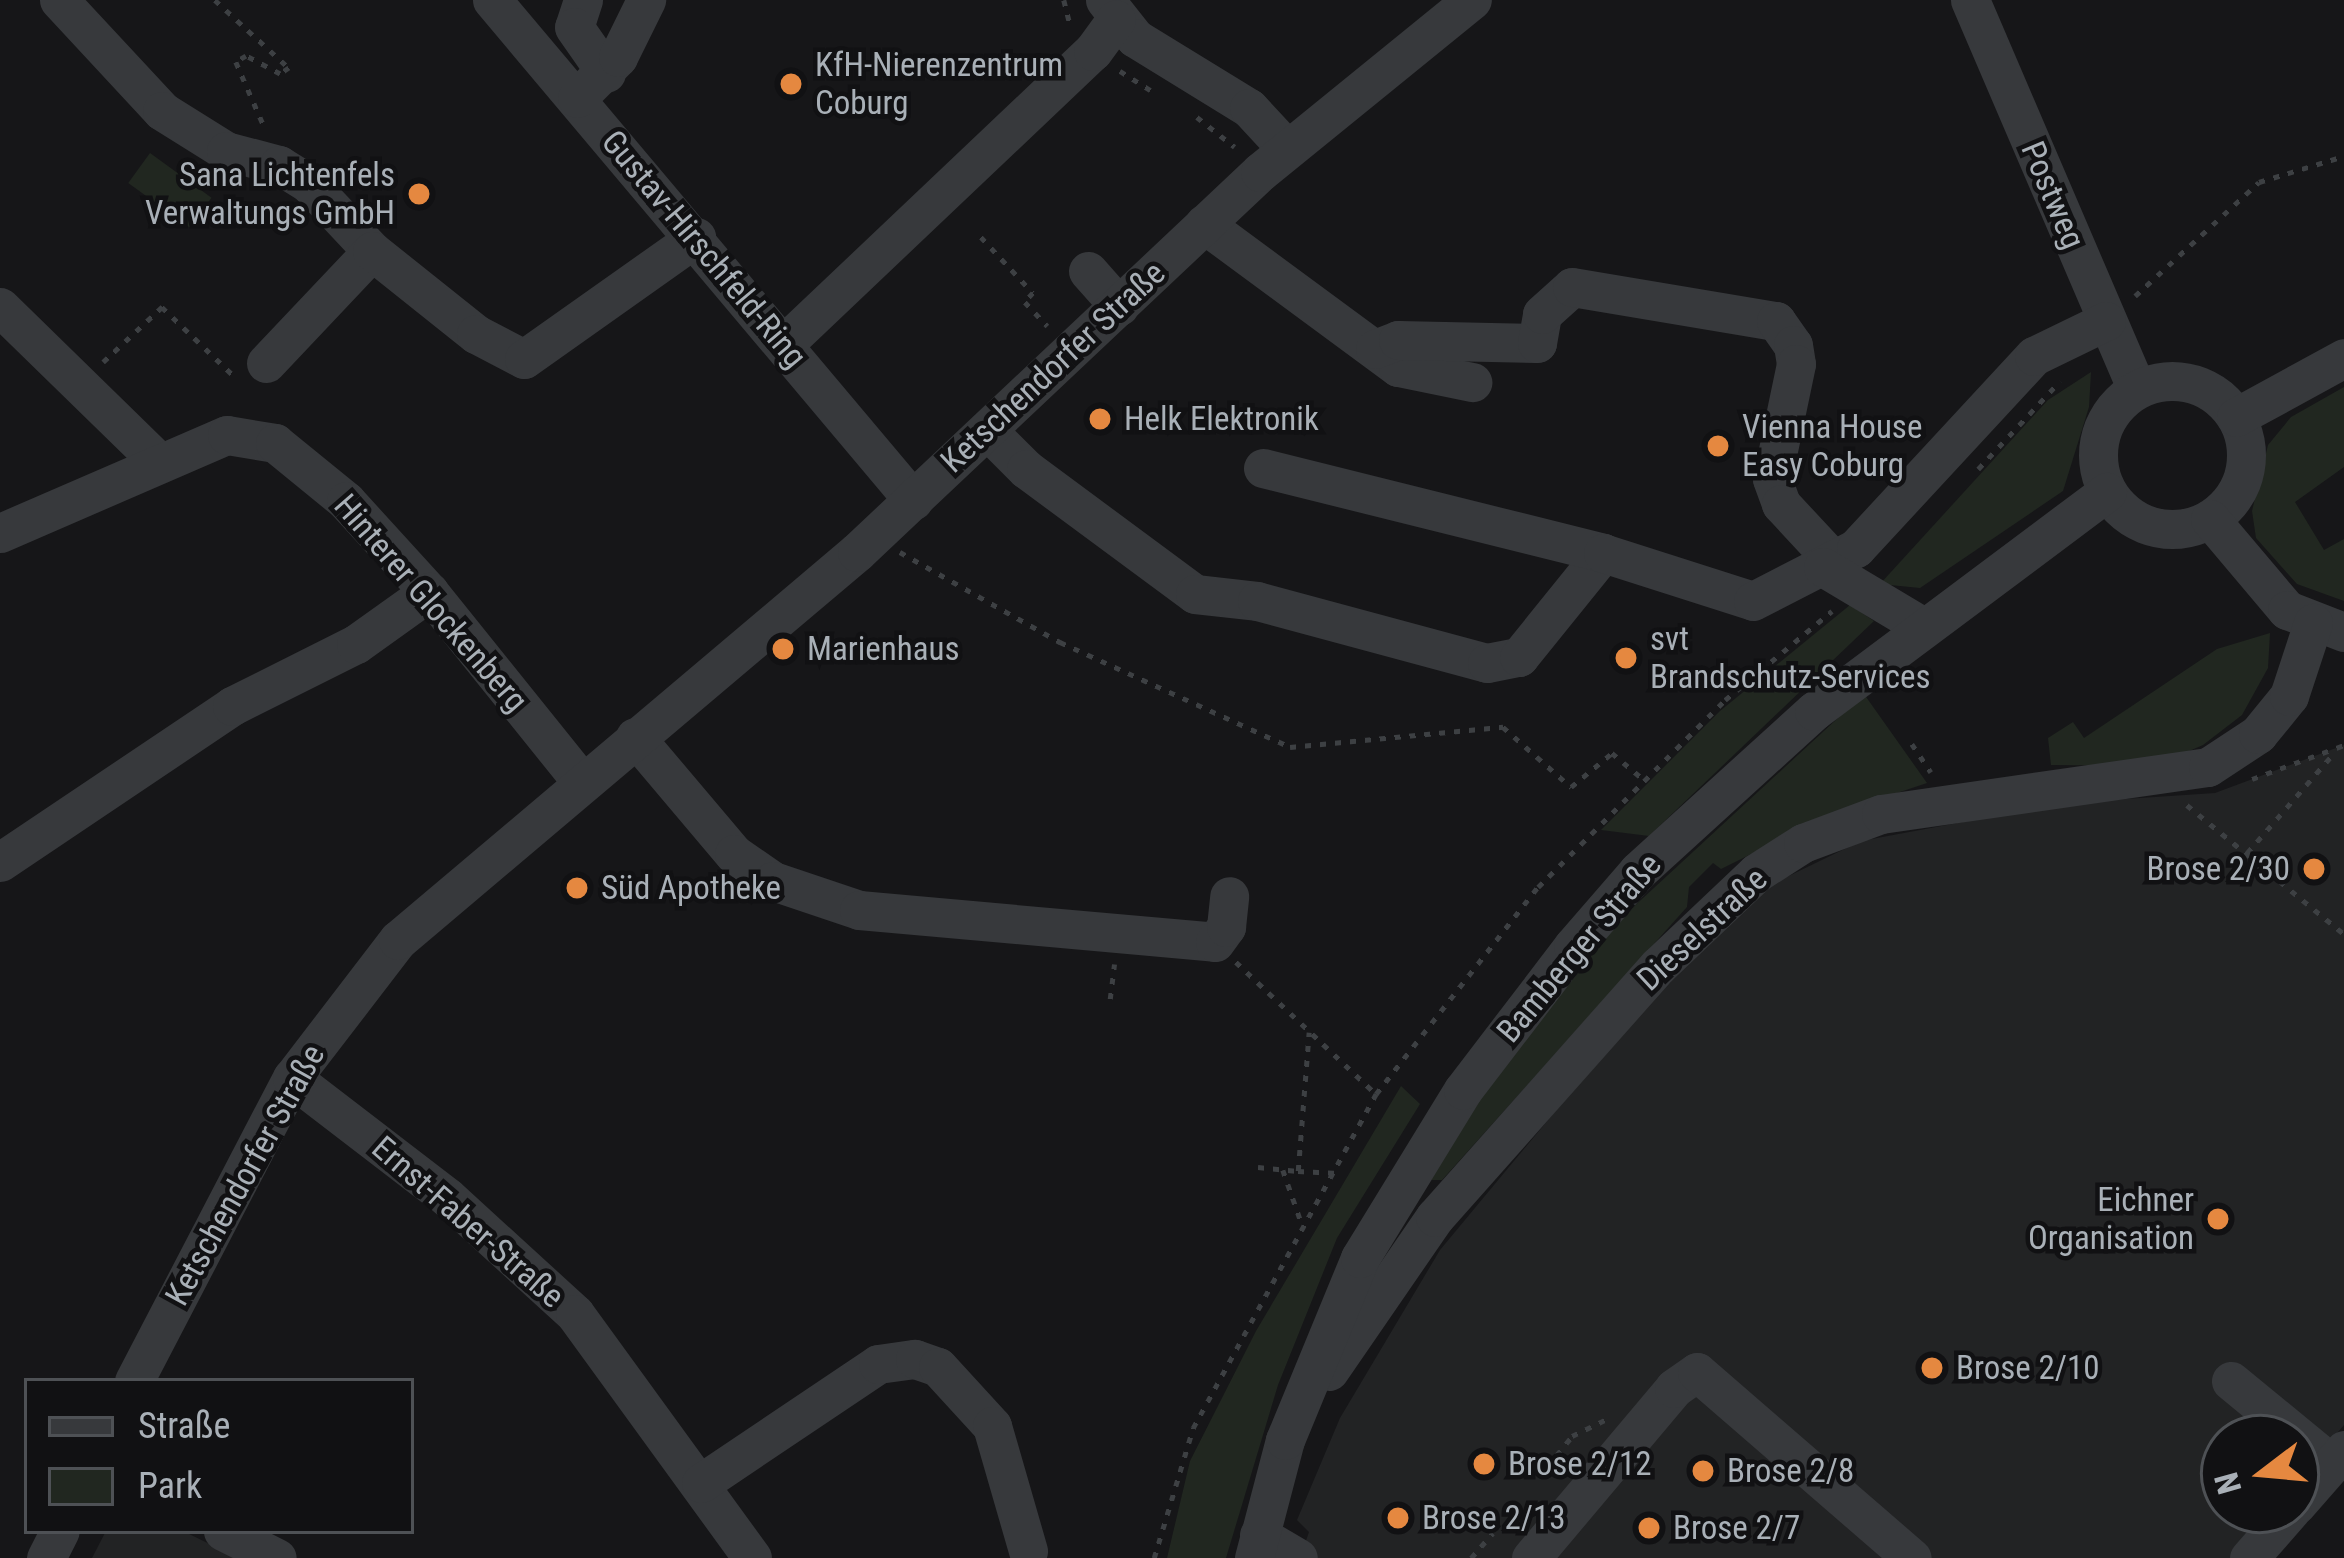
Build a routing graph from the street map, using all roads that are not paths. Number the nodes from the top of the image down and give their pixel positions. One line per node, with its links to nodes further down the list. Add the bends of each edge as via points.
1 (59, 0): 12 (street, via 162,111 226,151 279,165 309,184)
2 (493, 0): 8 (street, Gustav-Hirschfeld-Ring)
3 (583, 0): 8 (street, via 574,27)
4 (645, 0): 8 (street)
5 (1472, 0): 9 (street, Ketschendorfer Straße)
6 (1970, 0): 16 (street, Postweg)
7 (1110, 9): 9 (street, via 1249,108); 17 (street, via 1093,52)
8 (592, 86): 11 (street, Gustav-Hirschfeld-Ring)
9 (1287, 148): 10 (street, Ketschendorfer Straße)
10 (1204, 224): 14 (street, Ketschendorfer Straße); 18 (street)
11 (696, 236): 12 (street, via 524,359 476,334); 17 (street, Gustav-Hirschfeld-Ring)
12 (372, 251): 20 (street)
13 (1088, 272): 14 (street)
14 (1119, 305): 24 (street, Ketschendorfer Straße)
15 (0, 307): 25 (street)
16 (2123, 316): 22 (street, Postweg); 32 (street, via 2034,356 1887,520)
17 (785, 343): 28 (street, Gustav-Hirschfeld-Ring)
18 (1375, 349): 21 (street, via 1398,367); 32 (street, via 1398,340 1537,343 1542,314 1572,287 1776,321 1796,364 1772,479 1781,504)
19 (2344, 358): 23 (street)
20 (266, 363)
21 (1472, 382)
22 (2137, 389): 23 (street, via 2192,383); 27 (street, via 2101,434 2098,464)
23 (2236, 417): 29 (street, via 2244,473)
24 (987, 430): 28 (street, Ketschendorfer Straße); 31 (street, via 1026,469 1195,594 1257,601 1487,663 1519,657)
25 (158, 461): 30 (street, Hinterer Glockenberg, via 82,503); 33 (street, Hinterer Glockenberg, via 226,435 275,443 346,501)
26 (1263, 468): 31 (street)
27 (2107, 492): 29 (street, via 2153,527); 34 (street, Bamberger Straße)
28 (913, 500): 36 (street, Ketschendorfer Straße)
29 (2210, 520): 35 (street, Dieselstraße, via 2287,610)
30 (0, 533)
31 (1603, 554): 32 (street, via 1753,601)
32 (1828, 564): 34 (street)
33 (429, 592): 37 (street, Hinterer Glockenberg); 38 (street, via 356,644 232,706)
34 (1922, 626): 43 (street, Bamberger Straße, via 1814,711 1638,871 1518,1015 1430,1139 1360,1258)
35 (2328, 627): 43 (street, Dieselstraße, via 2258,734 2208,766 1881,814 1804,843 1712,910 1436,1217)
36 (635, 737): 37 (street, Ketschendorfer Straße); 39 (street, via 734,854 817,898 859,910 1215,942 1226,927)
37 (581, 781): 40 (street, Ketschendorfer Straße, via 398,940)
38 (0, 862)
39 (1229, 896)
40 (292, 1078): 41 (street, Ketschendorfer Straße); 45 (street, Ernst-Faber-Straße, via 525,1262 575,1314)
41 (136, 1378)
42 (2231, 1382): 44 (street)
43 (1285, 1440): 48 (street, Bamberger Straße)
44 (2338, 1457)
45 (701, 1483): 49 (street, via 878,1364 916,1359 938,1366 992,1426); 51 (street, Ernst-Faber-Straße)
46 (229, 1534): 50 (street)
47 (2270, 1534): 55 (street)
48 (1256, 1546): 52 (street)
49 (1028, 1551)
50 (277, 1558)
51 (752, 1558)
52 (1298, 1558)
53 (1531, 1558): 54 (street, via 1674,1388 1697,1372)
54 (1912, 1558)
55 (2249, 1558)

